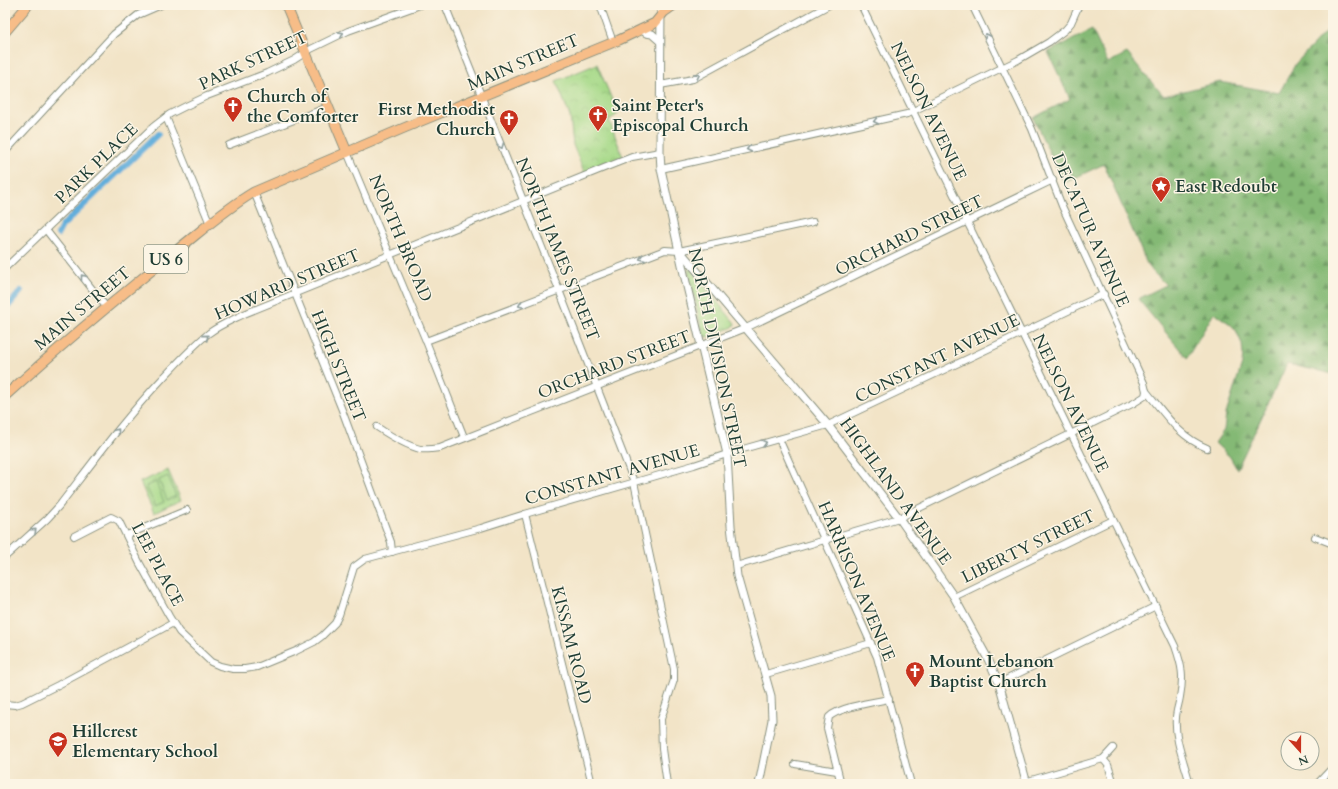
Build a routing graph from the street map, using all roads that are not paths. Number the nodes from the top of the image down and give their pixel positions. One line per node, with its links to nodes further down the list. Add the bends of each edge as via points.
1 (28, 5): 15 (main road)
2 (160, 5): 26 (street, via 138,16 114,34)
3 (286, 5): 18 (main road, NORTH BROAD)
4 (420, 5): 18 (street, PARK STREET, one-way to 4, via 348,31)
5 (445, 5): 21 (street, NORTH JAMES STREET)
6 (600, 5): 17 (street)
7 (661, 5): 13 (street, NORTH DIVISION STREET)
8 (674, 5): 13 (main road, MAIN STREET / US 6)
9 (829, 5): 20 (street, one-way to 9, via 693,79)
10 (972, 5): 19 (street, DECATUR AVENUE, one-way to 10)
11 (1079, 5): 19 (street, via 1071,23 1054,39)
12 (863, 6): 23 (street, NELSON AVENUE)
13 (661, 16): 14 (main road, MAIN STREET / US 6, via 655,23); 16 (street, NORTH DIVISION STREET)
14 (641, 29): 16 (street); 17 (main road, MAIN STREET / US 6)
15 (5, 32)
16 (660, 41): 20 (street, NORTH DIVISION STREET)
17 (614, 42): 21 (main road, MAIN STREET / US 6)
18 (306, 52): 22 (main road, NORTH BROAD); 24 (street, PARK STREET, via 267,73 207,96)
19 (1002, 68): 23 (street); 30 (street, DECATUR AVENUE, via 1032,129)
20 (660, 85): 28 (street, NORTH DIVISION STREET)
21 (482, 97): 27 (main road, MAIN STREET / US 6); 32 (street, NORTH JAMES STREET, one-way to 32)
22 (328, 107): 25 (street); 27 (main road, NORTH BROAD)
23 (914, 111): 29 (street, one-way to 29); 34 (street, NELSON AVENUE)
24 (166, 117): 35 (street); 36 (street, PARK PLACE)
25 (229, 145)
26 (5, 152)
27 (347, 152): 31 (main road, MAIN STREET / US 6); 38 (street, NORTH BROAD)
28 (660, 152): 29 (street, NORTH DIVISION STREET); 32 (street, HOWARD STREET, via 632,157)
29 (661, 169): 37 (street, NORTH DIVISION STREET)
30 (1053, 180): 34 (street, ORCHARD STREET); 42 (street, DECATUR AVENUE, via 1062,206)
31 (254, 192): 35 (main road, MAIN STREET / US 6); 41 (street, HIGH STREET)
32 (524, 201): 38 (street, HOWARD STREET); 40 (street, NORTH JAMES STREET)
33 (812, 222): 37 (street)
34 (968, 222): 44 (street, ORCHARD STREET); 45 (street, NELSON AVENUE)
35 (210, 224): 43 (main road, MAIN STREET / US 6)
36 (46, 230): 39 (street); 43 (street, one-way to 36)
37 (680, 251): 40 (street, one-way to 40, via 665,250); 44 (street, HIGHLAND AVENUE); 47 (street, NORTH DIVISION STREET)
38 (391, 255): 41 (street, HOWARD STREET); 46 (street, NORTH BROAD)
39 (5, 268)
40 (559, 290): 46 (street, one-way to 46); 48 (street, NORTH JAMES STREET)
41 (295, 294): 68 (street, HIGH STREET, via 348,424 391,542); 69 (street, HOWARD STREET, one-way to 41, via 59,506 132,411 204,338 244,314)
42 (1104, 294): 45 (street, CONSTANT AVENUE); 49 (street, DECATUR AVENUE)
43 (107, 308): 50 (main road, MAIN STREET / US 6)
44 (746, 328): 47 (street, ORCHARD STREET); 51 (street, HIGHLAND AVENUE)
45 (1022, 333): 51 (street, CONSTANT AVENUE); 53 (street, NELSON AVENUE)
46 (426, 342): 54 (street, NORTH BROAD)
47 (701, 346): 48 (street, ORCHARD STREET); 57 (street, NORTH DIVISION STREET)
48 (597, 385): 54 (street, ORCHARD STREET); 58 (street, NORTH JAMES STREET)
49 (1146, 391): 53 (street, via 1145,396 1134,403); 56 (street, DECATUR AVENUE, via 1183,434)
50 (5, 396)
51 (828, 425): 55 (street, CONSTANT AVENUE); 61 (street, HIGHLAND AVENUE)
52 (377, 427): 54 (street, ORCHARD STREET, via 422,450 440,448)
53 (1070, 433): 61 (street); 62 (street, NELSON AVENUE)
54 (464, 437)
55 (779, 439): 57 (street, CONSTANT AVENUE, one-way to 55); 66 (street, HARRISON AVENUE)
56 (1207, 448)
57 (727, 454): 58 (street, CONSTANT AVENUE); 70 (street, NORTH DIVISION STREET)
58 (634, 482): 60 (street, CONSTANT AVENUE); 86 (street, NORTH JAMES STREET, via 674,669 674,680 661,719)
59 (187, 510): 63 (street)
60 (525, 514): 68 (street, CONSTANT AVENUE); 85 (street, KISSAM ROAD)
61 (899, 518): 66 (street); 71 (street, HIGHLAND AVENUE)
62 (1113, 520): 71 (street, LIBERTY STREET); 72 (street, NELSON AVENUE)
63 (127, 535): 64 (street, LEE PLACE, via 119,521 111,517); 73 (street, LEE PLACE)
64 (74, 536)
65 (1315, 537): 67 (street)
66 (824, 540): 70 (street); 74 (street, HARRISON AVENUE)
67 (1333, 544)
68 (392, 552): 73 (street, CONSTANT AVENUE, via 365,559 354,566 339,615 322,636 296,651 256,667 233,669 211,662)
69 (5, 557)
70 (736, 566): 75 (street, NORTH DIVISION STREET)
71 (954, 597): 76 (street, HIGHLAND AVENUE)
72 (1156, 606): 76 (street); 92 (street, NELSON AVENUE, via 1180,662 1182,678 1176,728)
73 (173, 623): 78 (street, via 58,686 15,705)
74 (871, 643): 75 (street); 77 (street, HARRISON AVENUE)
75 (766, 674): 87 (street, NORTH DIVISION STREET, via 771,696 772,720)
76 (999, 683): 84 (street, HIGHLAND AVENUE)
77 (889, 699): 83 (street, via 836,712 829,717 827,725); 89 (street, HARRISON AVENUE)
78 (5, 704)
79 (1113, 748): 80 (street)
80 (1103, 759): 84 (street); 91 (street, via 1108,765)
81 (795, 764): 83 (street)
82 (1333, 767): 93 (street)
83 (837, 771): 88 (street)
84 (1027, 783): 90 (street)
85 (592, 784)
86 (667, 784)
87 (759, 784)
88 (840, 784)
89 (911, 784)
90 (1018, 784)
91 (1114, 784)
92 (1190, 784)
93 (1317, 784)

